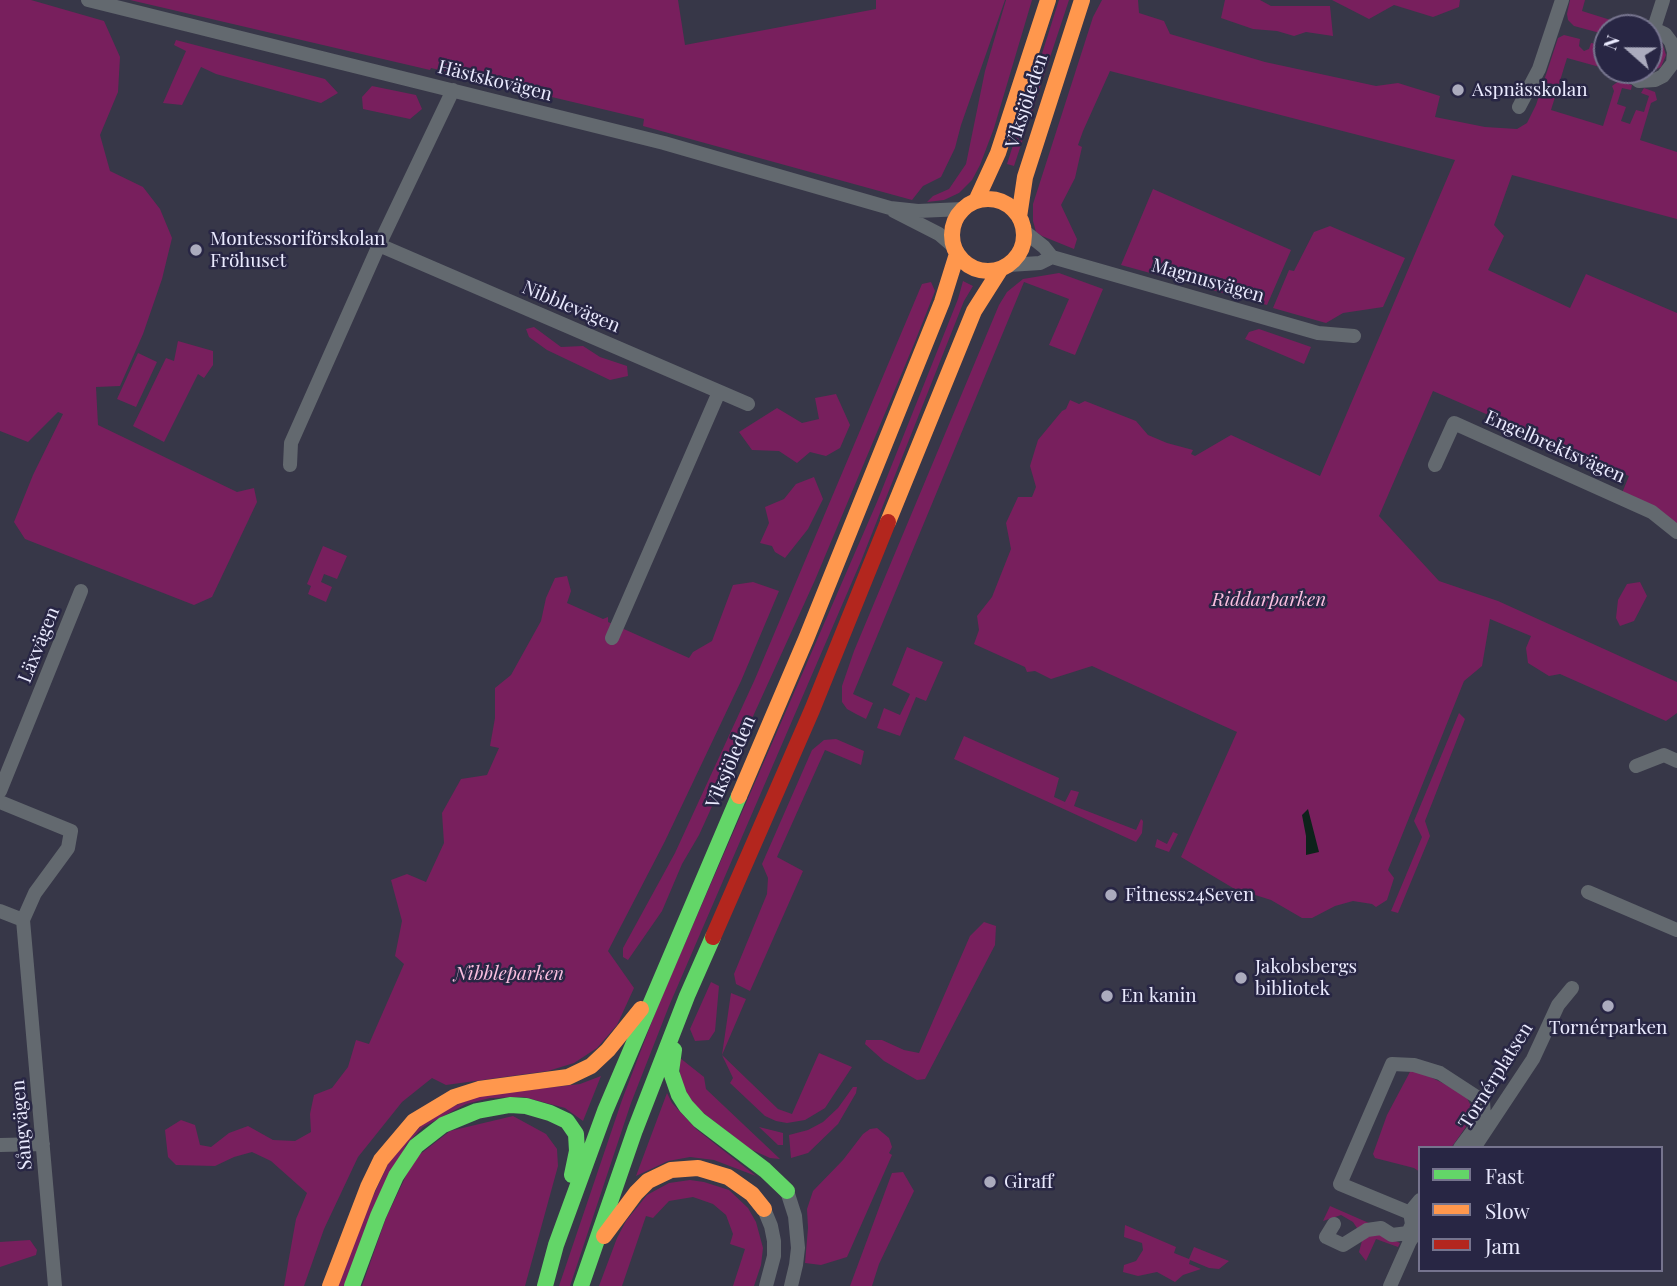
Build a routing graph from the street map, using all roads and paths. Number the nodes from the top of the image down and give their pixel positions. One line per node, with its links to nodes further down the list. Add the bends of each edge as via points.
1 (88, 0): 8 (street, Hästskovägen)
2 (1048, 0): 10 (main road, Viksjöleden, via 998,153 986,183)
3 (1082, 0): 12 (main road, Viksjöleden, via 1025,177)
4 (1562, 0): 9 (street, via 1539,69)
5 (1663, 33): 6 (street, via 1671,42)
6 (1675, 63): 7 (street)
7 (1663, 76)
8 (453, 90): 11 (street, Hästskovägen, via 664,143); 13 (street)
9 (1519, 107)
10 (969, 205): 11 (street, Hästskovägen, via 918,211); 12 (main road, via 985,199 1005,203); 14 (main road, via 955,220)
11 (890, 208): 14 (street, Hästskovägen, via 939,234)
12 (1022, 224): 15 (street, Magnusvägen); 16 (main road, via 1023,245)
13 (379, 245): 18 (street, Nibblevägen); 20 (street, via 291,443)
14 (955, 250): 16 (main road, via 971,268); 34 (main road, Viksjöleden, via 942,302 806,639)
15 (1052, 257): 16 (street, Magnusvägen); 17 (street, Magnusvägen, via 1318,333)
16 (1004, 267): 35 (main road, via 974,311 812,710)
17 (1354, 336)
18 (719, 392): 19 (street, Nibblevägen); 24 (street)
19 (748, 404)
20 (290, 465)
21 (1436, 465): 22 (street, Engelbrektsvägen, via 1454,423 1652,512)
22 (1677, 532)
23 (81, 591): 27 (street, Läxvägen)
24 (612, 638)
25 (1677, 761): 26 (street, via 1664,755)
26 (1636, 766)
27 (0, 791)
28 (0, 802): 31 (street, via 71,831 68,848)
29 (1588, 892): 32 (street)
30 (0, 911): 31 (street)
31 (23, 919): 36 (street, Sångvägen)
32 (1677, 930)
33 (1572, 988): 39 (street, Tornérplatsen, via 1558,1005 1533,1059)
34 (656, 989): 45 (main road, Viksjöleden); 48 (main road, via 591,1066 568,1077 453,1097 414,1121 381,1160)
35 (687, 996): 40 (main road, via 671,1062 679,1096 699,1120); 46 (main road)
36 (43, 1144): 37 (street); 47 (street, Sångvägen)
37 (0, 1145)
38 (1462, 1146): 42 (street, Tornérplatsen, via 1484,1116 1483,1101 1440,1073 1392,1064 1340,1184)
39 (1475, 1146)
40 (787, 1191): 53 (street, via 798,1248)
41 (764, 1209): 46 (main road, via 728,1177 698,1168 671,1170 636,1193); 52 (street, via 774,1241)
42 (1415, 1214): 43 (street, via 1408,1233 1367,1230 1343,1245 1326,1237)
43 (1334, 1224)
44 (1418, 1230): 54 (street)
45 (556, 1245): 49 (main road, via 577,1151 576,1134 567,1121 539,1109 494,1107 452,1120 416,1146 390,1189); 50 (main road, Viksjöleden)
46 (590, 1257): 51 (main road)
47 (55, 1286)
48 (330, 1286)
49 (352, 1286)
50 (545, 1286)
51 (581, 1286)
52 (766, 1286)
53 (791, 1286)
54 (1390, 1286)

